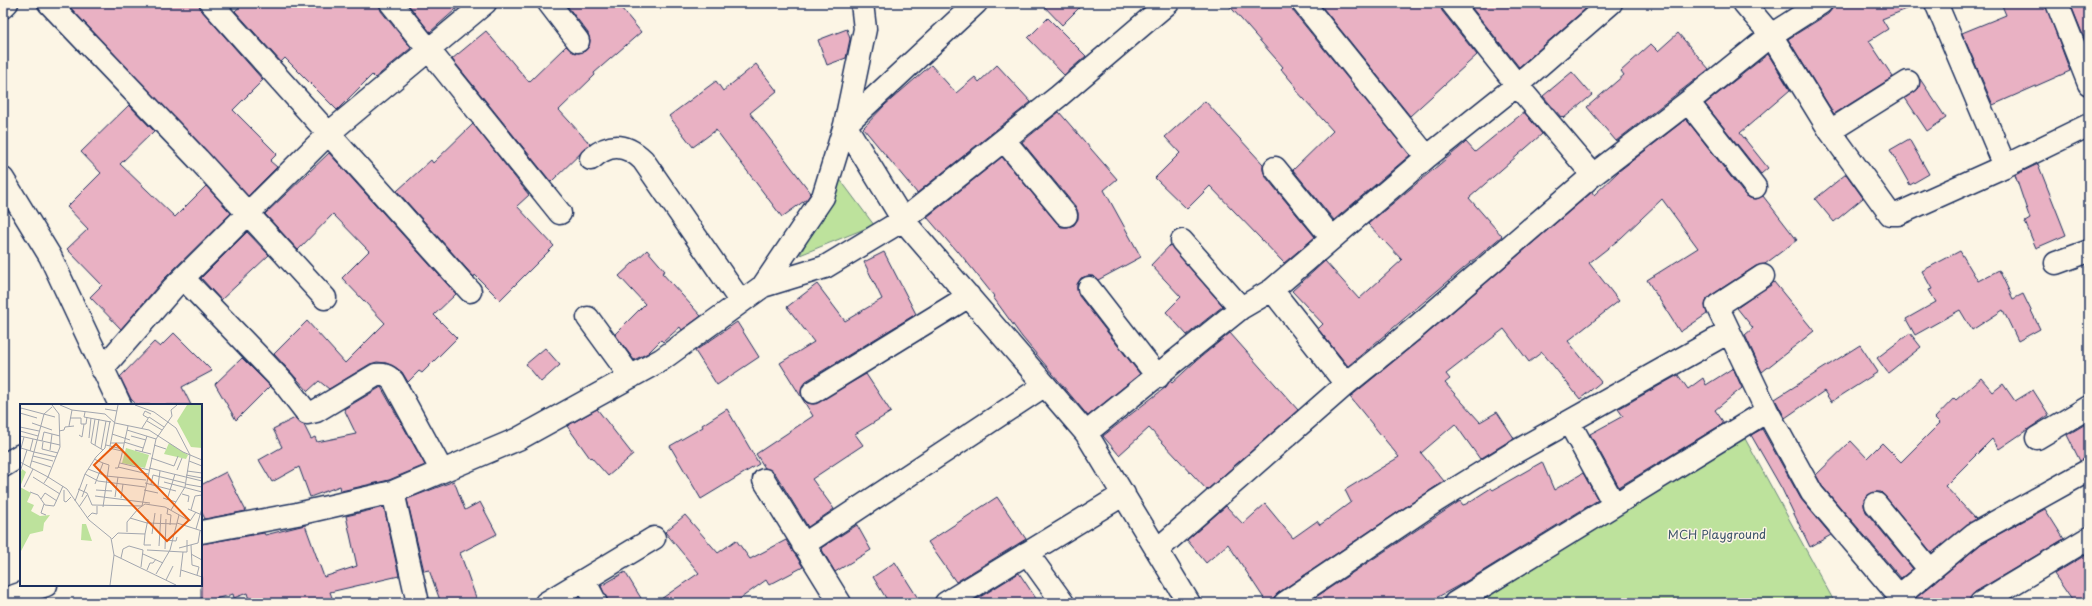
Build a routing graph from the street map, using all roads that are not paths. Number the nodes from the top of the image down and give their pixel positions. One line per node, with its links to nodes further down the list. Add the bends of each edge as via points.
1 (7, 3): 17 (street)
2 (49, 3): 38 (street)
3 (211, 3): 28 (street)
4 (391, 3): 20 (street)
5 (485, 3): 20 (street)
6 (549, 3): 19 (street)
7 (862, 3): 25 (street, via 865,29)
8 (976, 3): 25 (street)
9 (1168, 3): 29 (street)
10 (1303, 3): 30 (street)
11 (1452, 3): 23 (street)
12 (1610, 3): 23 (street)
13 (1744, 3): 18 (street)
14 (1821, 3): 18 (street)
15 (1936, 3): 32 (street)
16 (2057, 3): 22 (street)
17 (3, 7)
18 (1771, 35): 24 (street); 27 (street)
19 (578, 41)
20 (428, 50): 28 (street); 37 (street)
21 (1908, 82): 27 (street)
22 (2089, 84)
23 (1517, 85): 30 (street); 34 (street)
24 (1688, 102): 34 (street); 36 (street)
25 (845, 125): 40 (street); 47 (street, via 823,197)
26 (2089, 125): 32 (street)
27 (1830, 131): 32 (street, via 1890,214 1898,214)
28 (329, 133): 38 (street); 49 (street)
29 (1004, 140): 39 (street); 40 (street)
30 (1427, 157): 41 (street)
31 (591, 159): 53 (street, via 603,149 616,146 630,150 640,157)
32 (2005, 166)
33 (1275, 168): 41 (street)
34 (1593, 175): 60 (street)
35 (3, 179): 57 (street, via 50,256)
36 (1755, 187)
37 (560, 213)
38 (248, 215): 46 (street); 52 (street)
39 (1066, 215)
40 (903, 220): 47 (street, via 825,267); 51 (street)
41 (1332, 238): 50 (street)
42 (1182, 241): 54 (street)
43 (2089, 251): 44 (street)
44 (2056, 263)
45 (1764, 276): 56 (street, via 1717,306)
46 (184, 279): 57 (street); 72 (street, via 284,382 307,413 316,411 376,376 389,376)
47 (763, 286): 53 (street)
48 (1089, 288): 59 (street)
49 (470, 290)
50 (1272, 290): 54 (street); 60 (street)
51 (969, 296): 61 (street); 62 (street)
52 (324, 298)
53 (742, 302): 58 (street, via 661,360)
54 (1241, 308): 59 (street)
55 (588, 318): 58 (street)
56 (1729, 332): 65 (street); 66 (street)
57 (102, 369): 63 (street)
58 (632, 376): 72 (street, via 518,439)
59 (1158, 377): 67 (street)
60 (1346, 384): 82 (street)
61 (1045, 385): 67 (street); 81 (street)
62 (813, 392)
63 (113, 402)
64 (2089, 407): 68 (street)
65 (1767, 411): 76 (street); 87 (street, via 1812,493)
66 (1569, 422): 76 (street); 96 (street, via 1436,501)
67 (1086, 433): 75 (street)
68 (2037, 438)
69 (20, 456): 70 (street)
70 (3, 466)
71 (2089, 470): 84 (street, via 1974,534)
72 (442, 471): 74 (street)
73 (764, 480): 81 (street)
74 (393, 492): 78 (street); 89 (street)
75 (1124, 494): 82 (street); 83 (street)
76 (1614, 504): 97 (street)
77 (1876, 504): 84 (street)
78 (202, 532)
79 (654, 538): 85 (street)
80 (2089, 538): 98 (street)
81 (803, 545): 92 (street)
82 (1157, 550): 95 (street)
83 (1027, 553): 93 (street); 94 (street)
84 (1930, 570): 87 (street)
85 (584, 580): 90 (street); 91 (street)
86 (43, 586): 88 (street)
87 (1902, 599)
88 (3, 600)
89 (418, 603)
90 (546, 603)
91 (596, 603)
92 (840, 603)
93 (946, 603)
94 (1063, 603)
95 (1189, 603)
96 (1285, 603)
97 (1455, 603)
98 (1982, 603)

